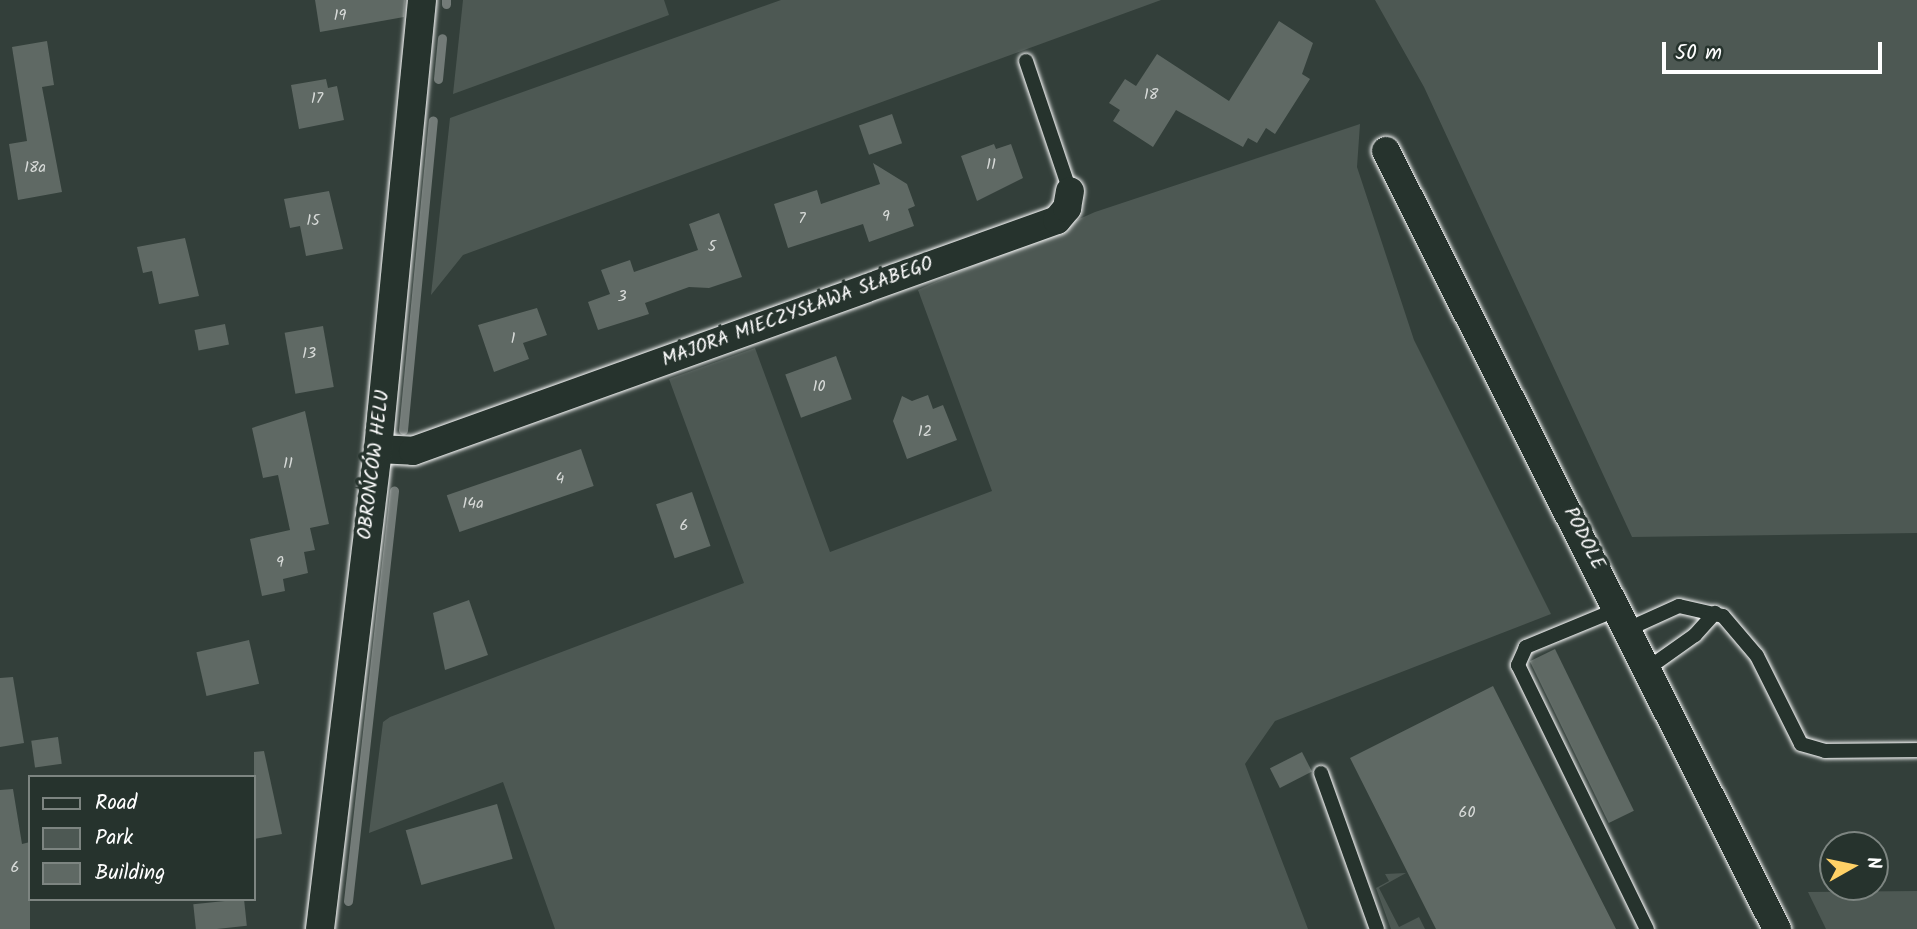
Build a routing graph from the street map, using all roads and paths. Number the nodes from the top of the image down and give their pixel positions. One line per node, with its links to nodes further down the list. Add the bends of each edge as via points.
1 (422, 0): 5 (street, OBROŃCÓW HELU)
2 (1026, 61): 4 (lane, MAJORA MIECZYSŁAWA SŁABEGO)
3 (1386, 151): 7 (street, PODOLE)
4 (1070, 191): 5 (street, MAJORA MIECZYSŁAWA SŁABEGO, via 1067,208 1057,220 413,451)
5 (377, 449): 11 (street, OBROŃCÓW HELU)
6 (1715, 613): 7 (lane, via 1679,606); 8 (lane, via 1695,635); 9 (lane, via 1734,624 1757,656 1801,744 1829,752)
7 (1623, 619): 8 (street, PODOLE); 13 (lane, via 1526,647 1517,665)
8 (1647, 668): 14 (street, PODOLE)
9 (1917, 750)
10 (1321, 773): 12 (lane)
11 (320, 929)
12 (1377, 929)
13 (1647, 929)
14 (1777, 929)

